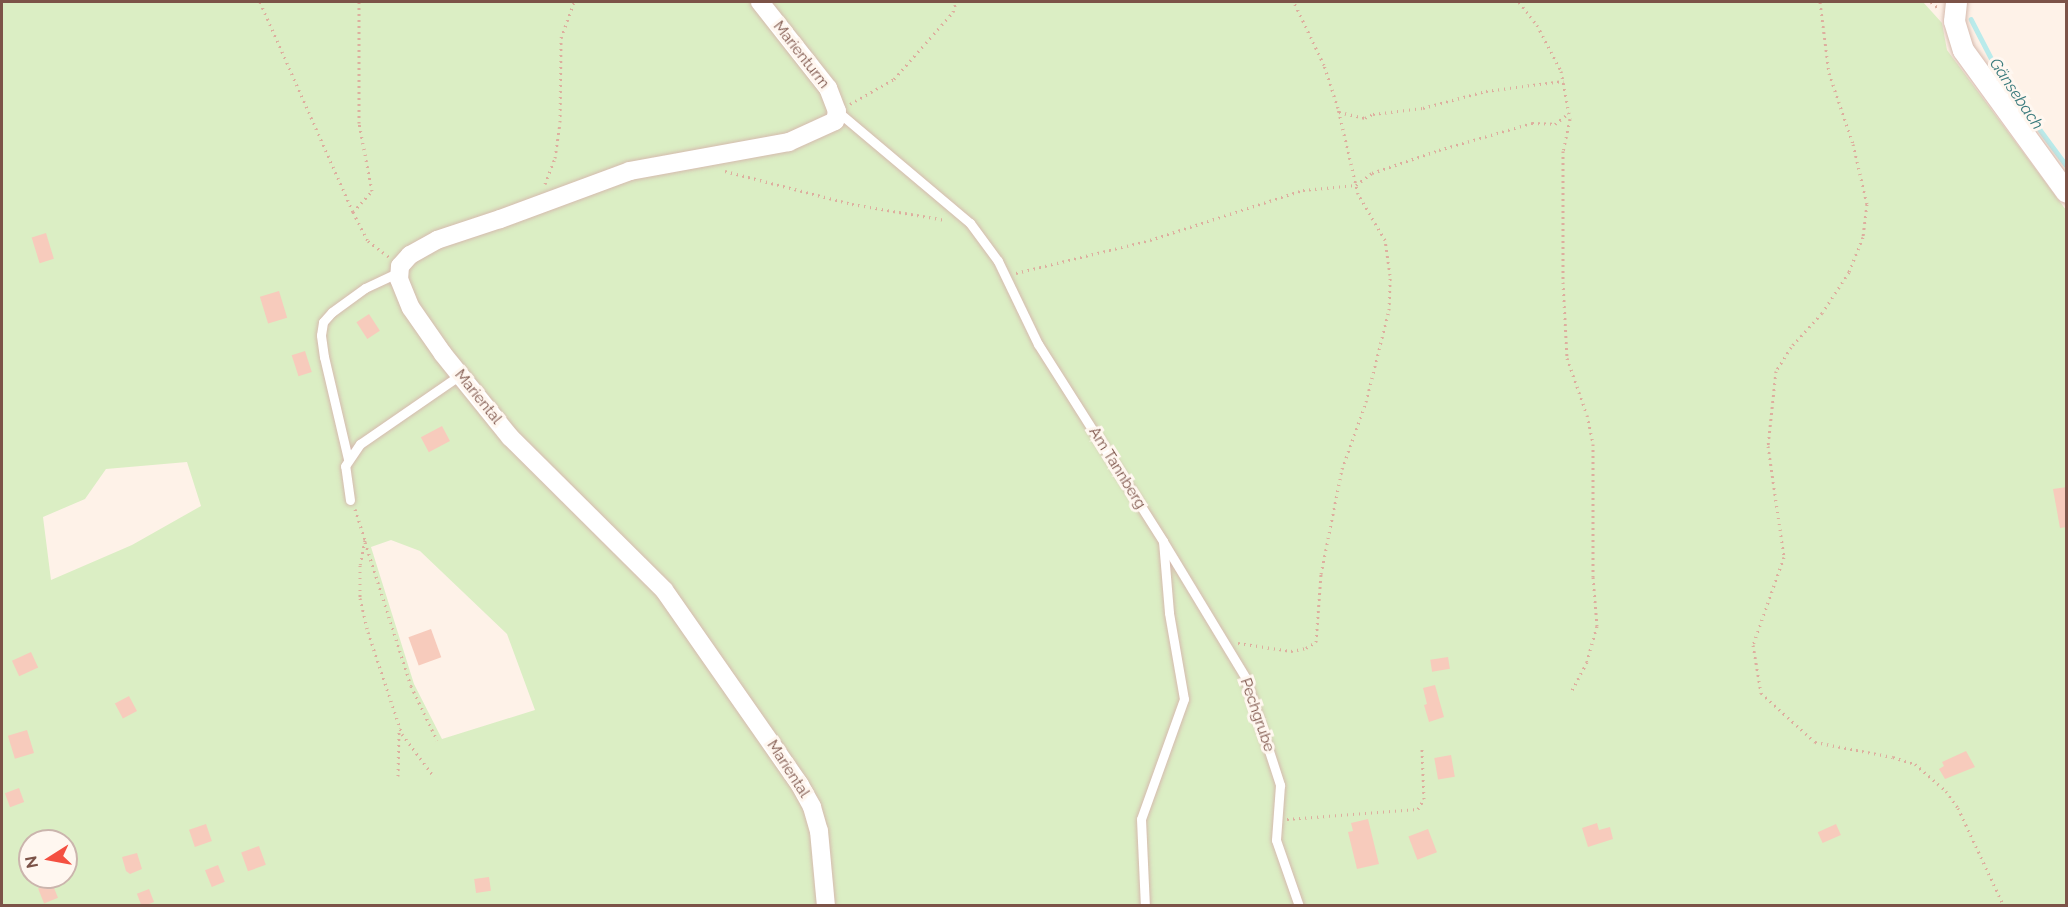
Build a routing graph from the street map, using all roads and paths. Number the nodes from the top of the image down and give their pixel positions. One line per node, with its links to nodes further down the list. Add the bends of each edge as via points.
1 (260, 2): 18 (path)
2 (360, 2): 18 (path, via 359,123 372,191)
3 (574, 2): 17 (path, via 561,38 561,122 555,158)
4 (760, 2): 11 (street, Marienturm, via 828,88)
5 (956, 2): 11 (path, via 952,12 894,80)
6 (1294, 2): 12 (path, via 1324,65)
7 (1519, 2): 10 (path, via 1538,25)
8 (1820, 2): 38 (path, via 1829,73 1853,144 1867,204 1863,237 1849,272 1776,371 1768,446 1784,557 1753,645 1761,693 1815,742 1916,764 1946,791 1958,808)
9 (1956, 2): 16 (street, via 1954,21 1963,50)
10 (1563, 81): 12 (path, via 1486,91 1365,118); 13 (path)
11 (837, 111): 14 (street, via 835,121 828,126 789,142); 19 (lane, Am Tannberg)
12 (1339, 112): 15 (path)
13 (1569, 113): 15 (path, via 1556,124 1532,123 1439,150 1372,173); 28 (path, via 1563,151 1566,339 1593,444 1597,626 1587,662)
14 (696, 157): 17 (street, via 630,171); 19 (path, via 718,169 824,198 933,216)
15 (1356, 185): 21 (path, via 1303,190 1150,240); 27 (path, via 1368,215 1385,240 1389,309 1366,402 1342,469 1321,574 1316,642 1291,651)
16 (2067, 192)
17 (538, 205): 20 (street, via 437,240 410,255)
18 (353, 212): 20 (path, via 368,241)
19 (974, 229): 21 (lane, Am Tannberg)
20 (399, 269): 22 (street, Mariental, via 400,285 411,308); 23 (lane, via 365,288 323,322 324,357)
21 (1005, 276): 26 (lane, Am Tannberg, via 1038,344)
22 (460, 375): 23 (lane, via 360,444); 35 (street, Mariental, via 510,437 664,590 755,719 812,807 823,856)
23 (348, 459): 24 (lane, via 345,479)
24 (350, 500): 25 (path)
25 (365, 540): 29 (path, via 360,598); 30 (path, via 411,686)
26 (1162, 541): 27 (lane, Pechgrube); 36 (lane, Am Tannberg, via 1184,699 1141,819)
27 (1224, 642): 34 (lane, Pechgrube, via 1245,677 1280,785)
28 (1572, 690)
29 (399, 726): 32 (path); 33 (path)
30 (437, 740)
31 (1422, 749): 34 (path, via 1424,799 1418,809)
32 (432, 774)
33 (398, 776)
34 (1277, 820): 37 (lane, Pechgrube, via 1276,840)
35 (826, 906)
36 (1145, 906)
37 (1299, 906)
38 (2004, 906)

